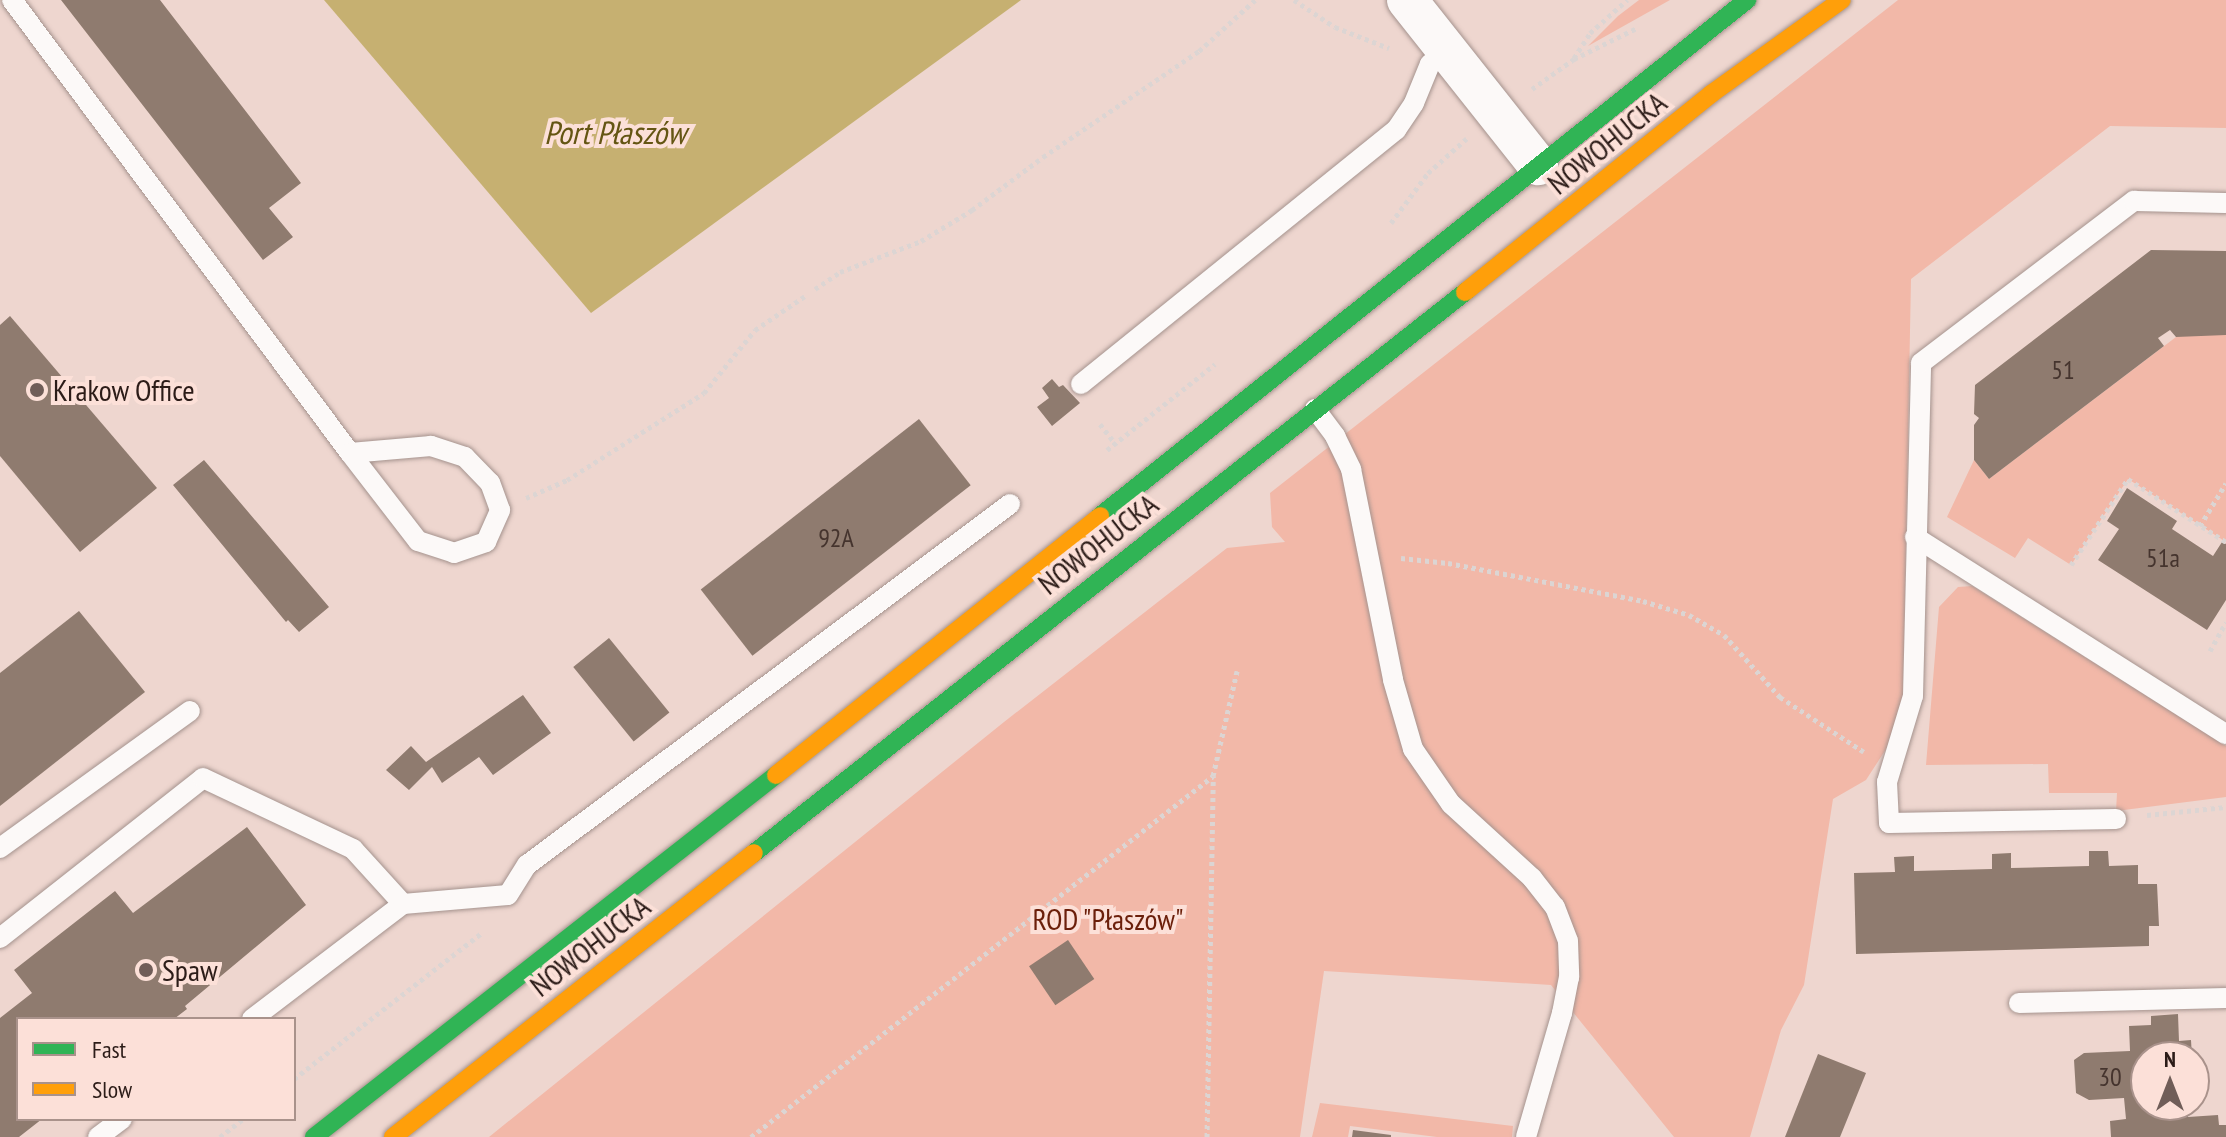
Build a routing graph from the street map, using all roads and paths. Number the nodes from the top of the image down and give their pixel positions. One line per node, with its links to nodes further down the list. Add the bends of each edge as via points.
1 (12, 0): 18 (lane)
2 (1255, 0): 12 (path, via 1199,51 972,210 921,241 840,272)
3 (1294, 0): 9 (path, via 1335,27)
4 (1407, 0): 9 (street)
5 (1627, 0): 8 (path, via 1590,33 1574,59)
6 (1747, 0): 10 (main road, NOWOHUCKA)
7 (1842, 0): 15 (main road, NOWOHUCKA, via 1711,94)
8 (1647, 22)
9 (1439, 58): 10 (street); 14 (lane, via 1396,130)
10 (1538, 165): 46 (main road, NOWOHUCKA)
11 (2226, 203): 23 (lane, via 2134,201 1921,363)
12 (815, 289)
13 (805, 296): 21 (path, via 755,330 704,393 567,480)
14 (1081, 384)
15 (1315, 409): 25 (lane, via 1351,469); 47 (main road, NOWOHUCKA)
16 (1100, 424): 17 (path)
17 (1115, 443)
18 (350, 453): 21 (lane, via 431,446 465,457 490,483); 21 (lane, via 418,541 454,553 486,542)
19 (2226, 483): 22 (path)
20 (1010, 504): 37 (lane, via 527,865 508,895)
21 (500, 510)
22 (2200, 526): 24 (path); 26 (path, via 2128,479)
23 (1915, 537): 31 (lane); 32 (lane, via 1913,696)
24 (2226, 542)
25 (1368, 554): 32 (path, via 1448,563 1689,615 1724,635 1780,697); 50 (lane, via 1413,749 1451,804 1532,878 1555,907 1568,941 1562,1013)
26 (2071, 565)
27 (2226, 622): 28 (path)
28 (2210, 651)
29 (1237, 671): 33 (path)
30 (190, 711): 36 (lane)
31 (2226, 734)
32 (1891, 770): 35 (lane, via 1889,823)
33 (1213, 776): 48 (path); 49 (path)
34 (2226, 807): 35 (path)
35 (2116, 819)
36 (0, 848)
37 (403, 904): 38 (lane, via 353,849 203,778); 41 (lane)
38 (0, 938)
39 (2226, 998): 40 (lane)
40 (2019, 1003)
41 (255, 1017)
42 (119, 1121): 44 (lane)
43 (240, 1121): 45 (path)
44 (98, 1137)
45 (220, 1137)
46 (314, 1137)
47 (393, 1137)
48 (751, 1137)
49 (1207, 1137)
50 (1526, 1137)

